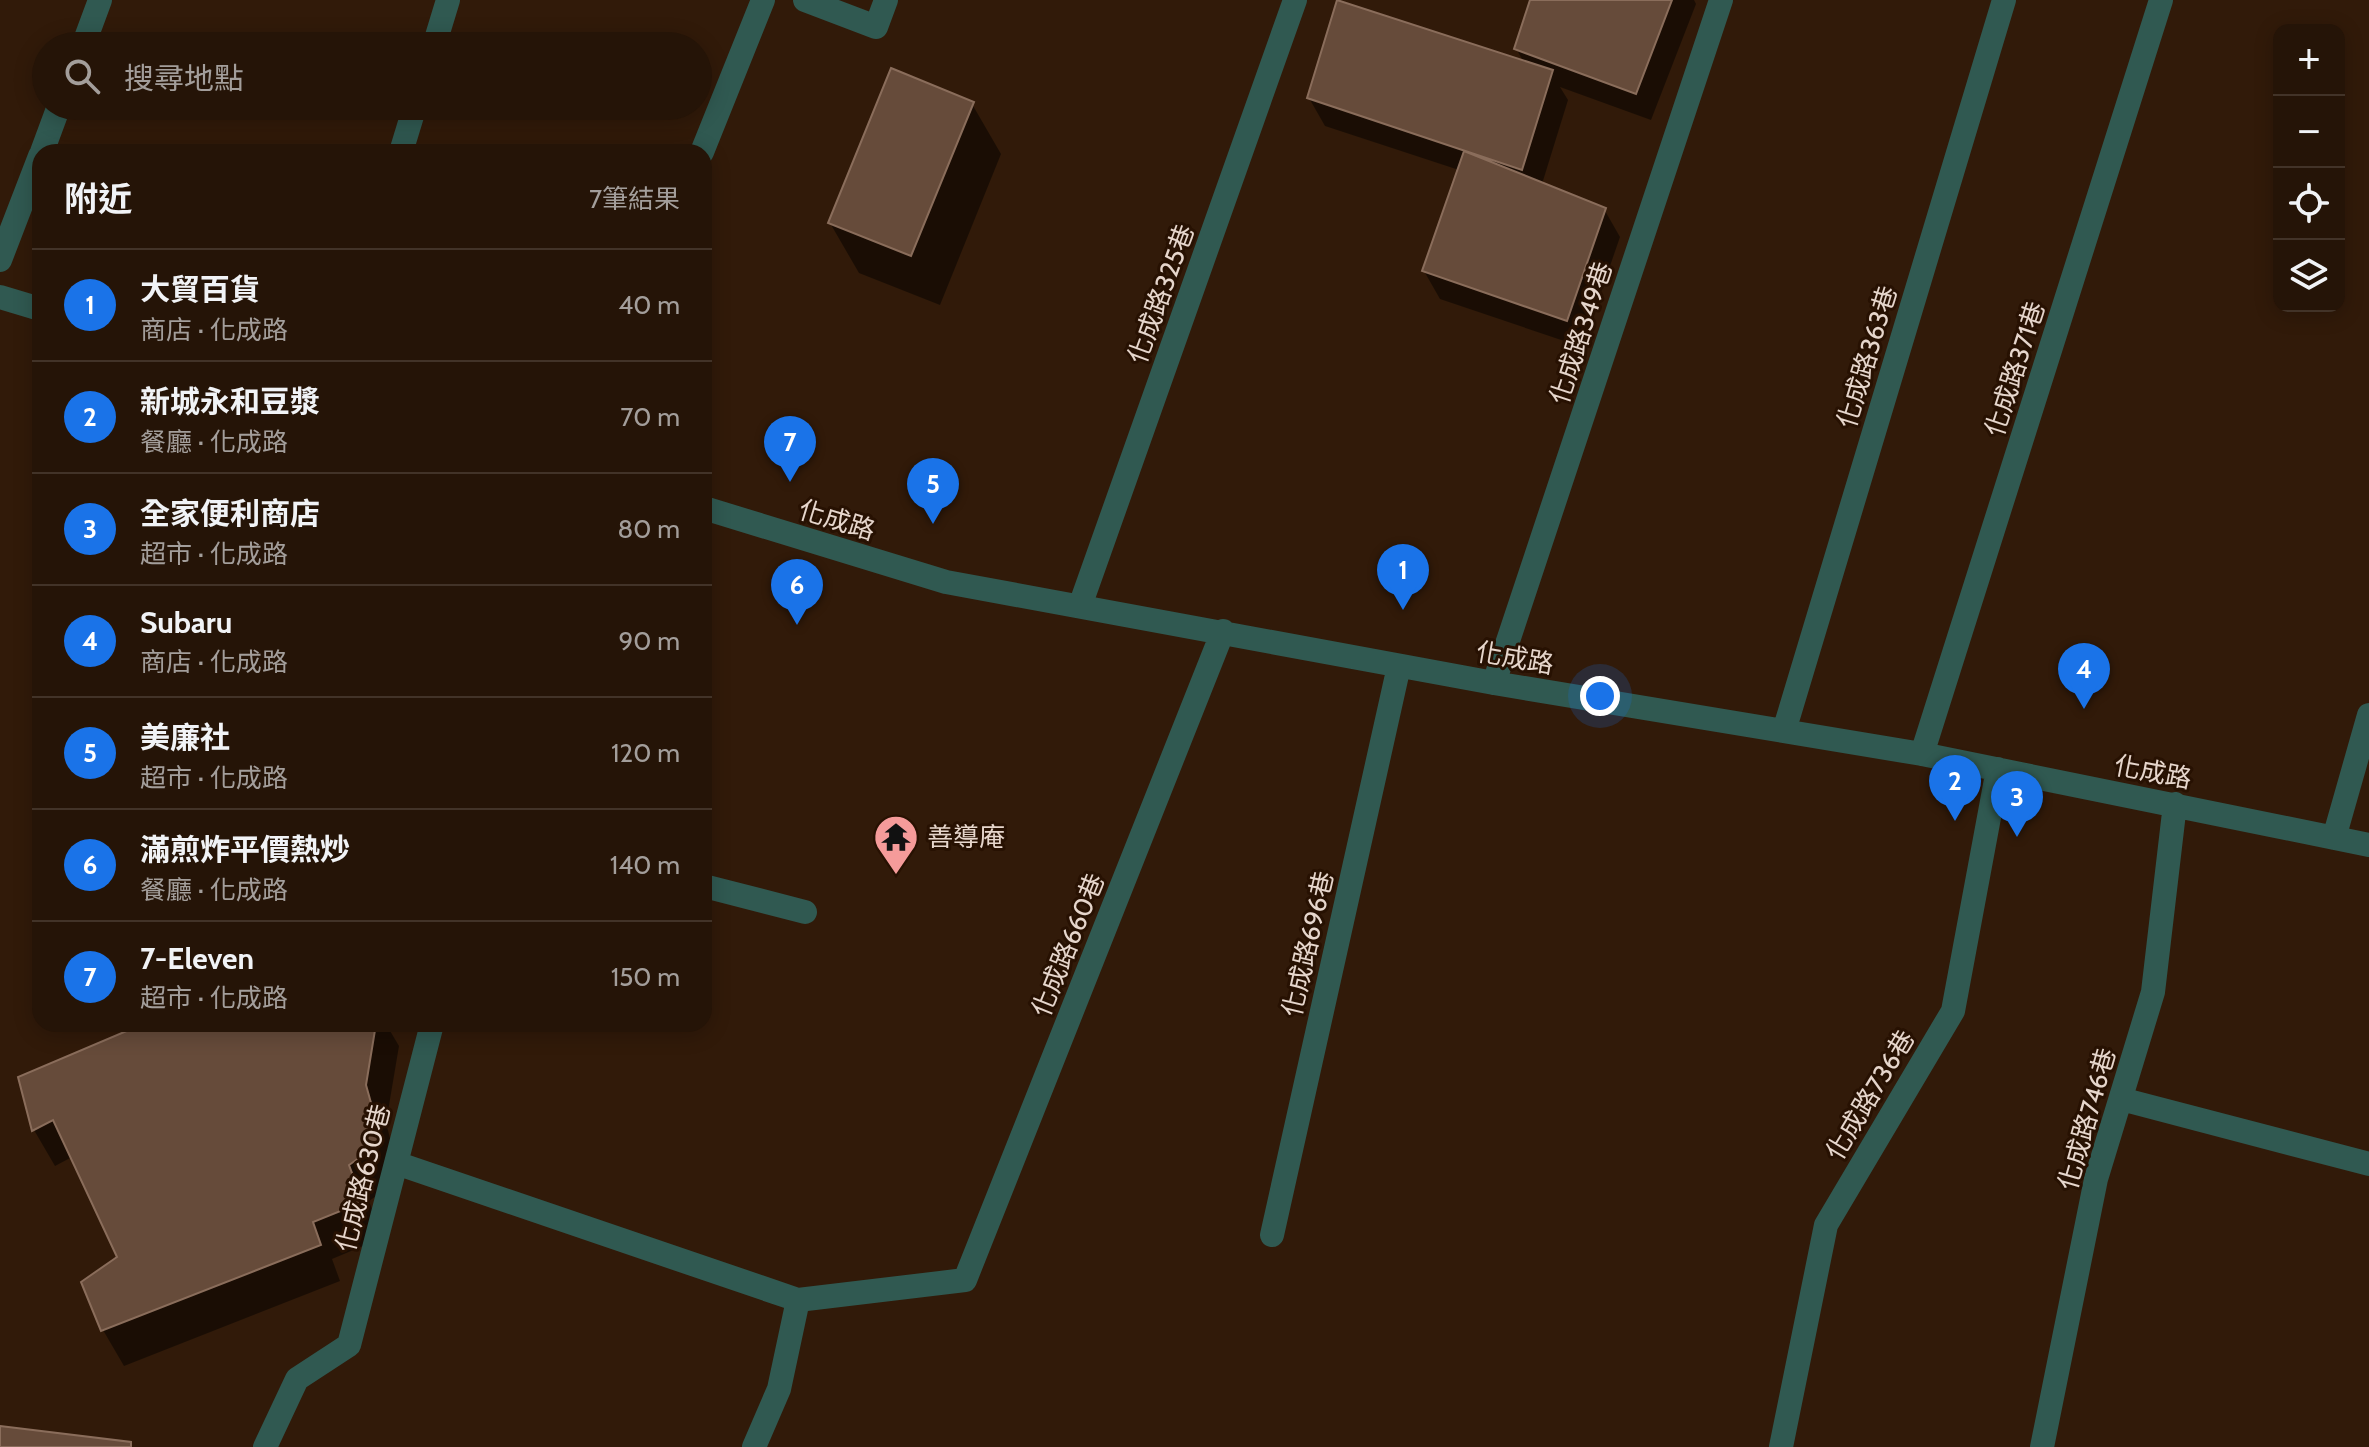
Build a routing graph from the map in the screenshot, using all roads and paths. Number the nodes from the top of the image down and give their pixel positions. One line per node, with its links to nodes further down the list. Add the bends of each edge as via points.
1 (100, 0): 10 (street)
2 (448, 0): 11 (street)
3 (763, 0): 16 (street)
4 (805, 0): 5 (street, via 876,27)
5 (886, 0)
6 (1295, 0): 22 (street, 化成路325巷)
7 (1721, 0): 25 (street, 化成路349巷)
8 (2004, 0): 27 (street, 化成路363巷)
9 (2161, 0): 28 (street, 化成路371巷)
10 (88, 32)
11 (438, 32)
12 (54, 120): 14 (street)
13 (411, 120): 15 (street)
14 (45, 144)
15 (403, 144)
16 (705, 144)
17 (32, 177): 18 (street)
18 (0, 260)
19 (0, 297): 20 (street)
20 (32, 307)
21 (712, 510): 22 (street, 化成路, via 946,582)
22 (1080, 606): 23 (street, 化成路)
23 (1223, 631): 24 (street, 化成路); 40 (street, 化成路660巷, via 965,1280)
24 (1399, 666): 25 (street, 化成路); 39 (street, 化成路696巷)
25 (1494, 683): 27 (street, 化成路)
26 (2369, 715): 31 (street)
27 (1784, 731): 28 (street, 化成路)
28 (1922, 754): 29 (street, 化成路)
29 (1998, 769): 30 (street, 化成路); 43 (street, 化成路736巷, via 1953,1011 1826,1225)
30 (2175, 804): 31 (street, 化成路); 36 (street, 化成路746巷, via 2153,992)
31 (2334, 838): 32 (street, 化成路)
32 (2369, 845)
33 (712, 888): 34 (street)
34 (805, 912)
35 (430, 1032): 37 (street, 化成路630巷)
36 (2121, 1099): 38 (street); 44 (street, 化成路746巷, via 2096,1179)
37 (396, 1163): 40 (street); 41 (street, 化成路630巷, via 349,1345 297,1379)
38 (2369, 1164)
39 (1272, 1235)
40 (798, 1300): 42 (street, via 779,1389)
41 (265, 1447)
42 (754, 1447)
43 (1781, 1447)
44 (2042, 1447)

